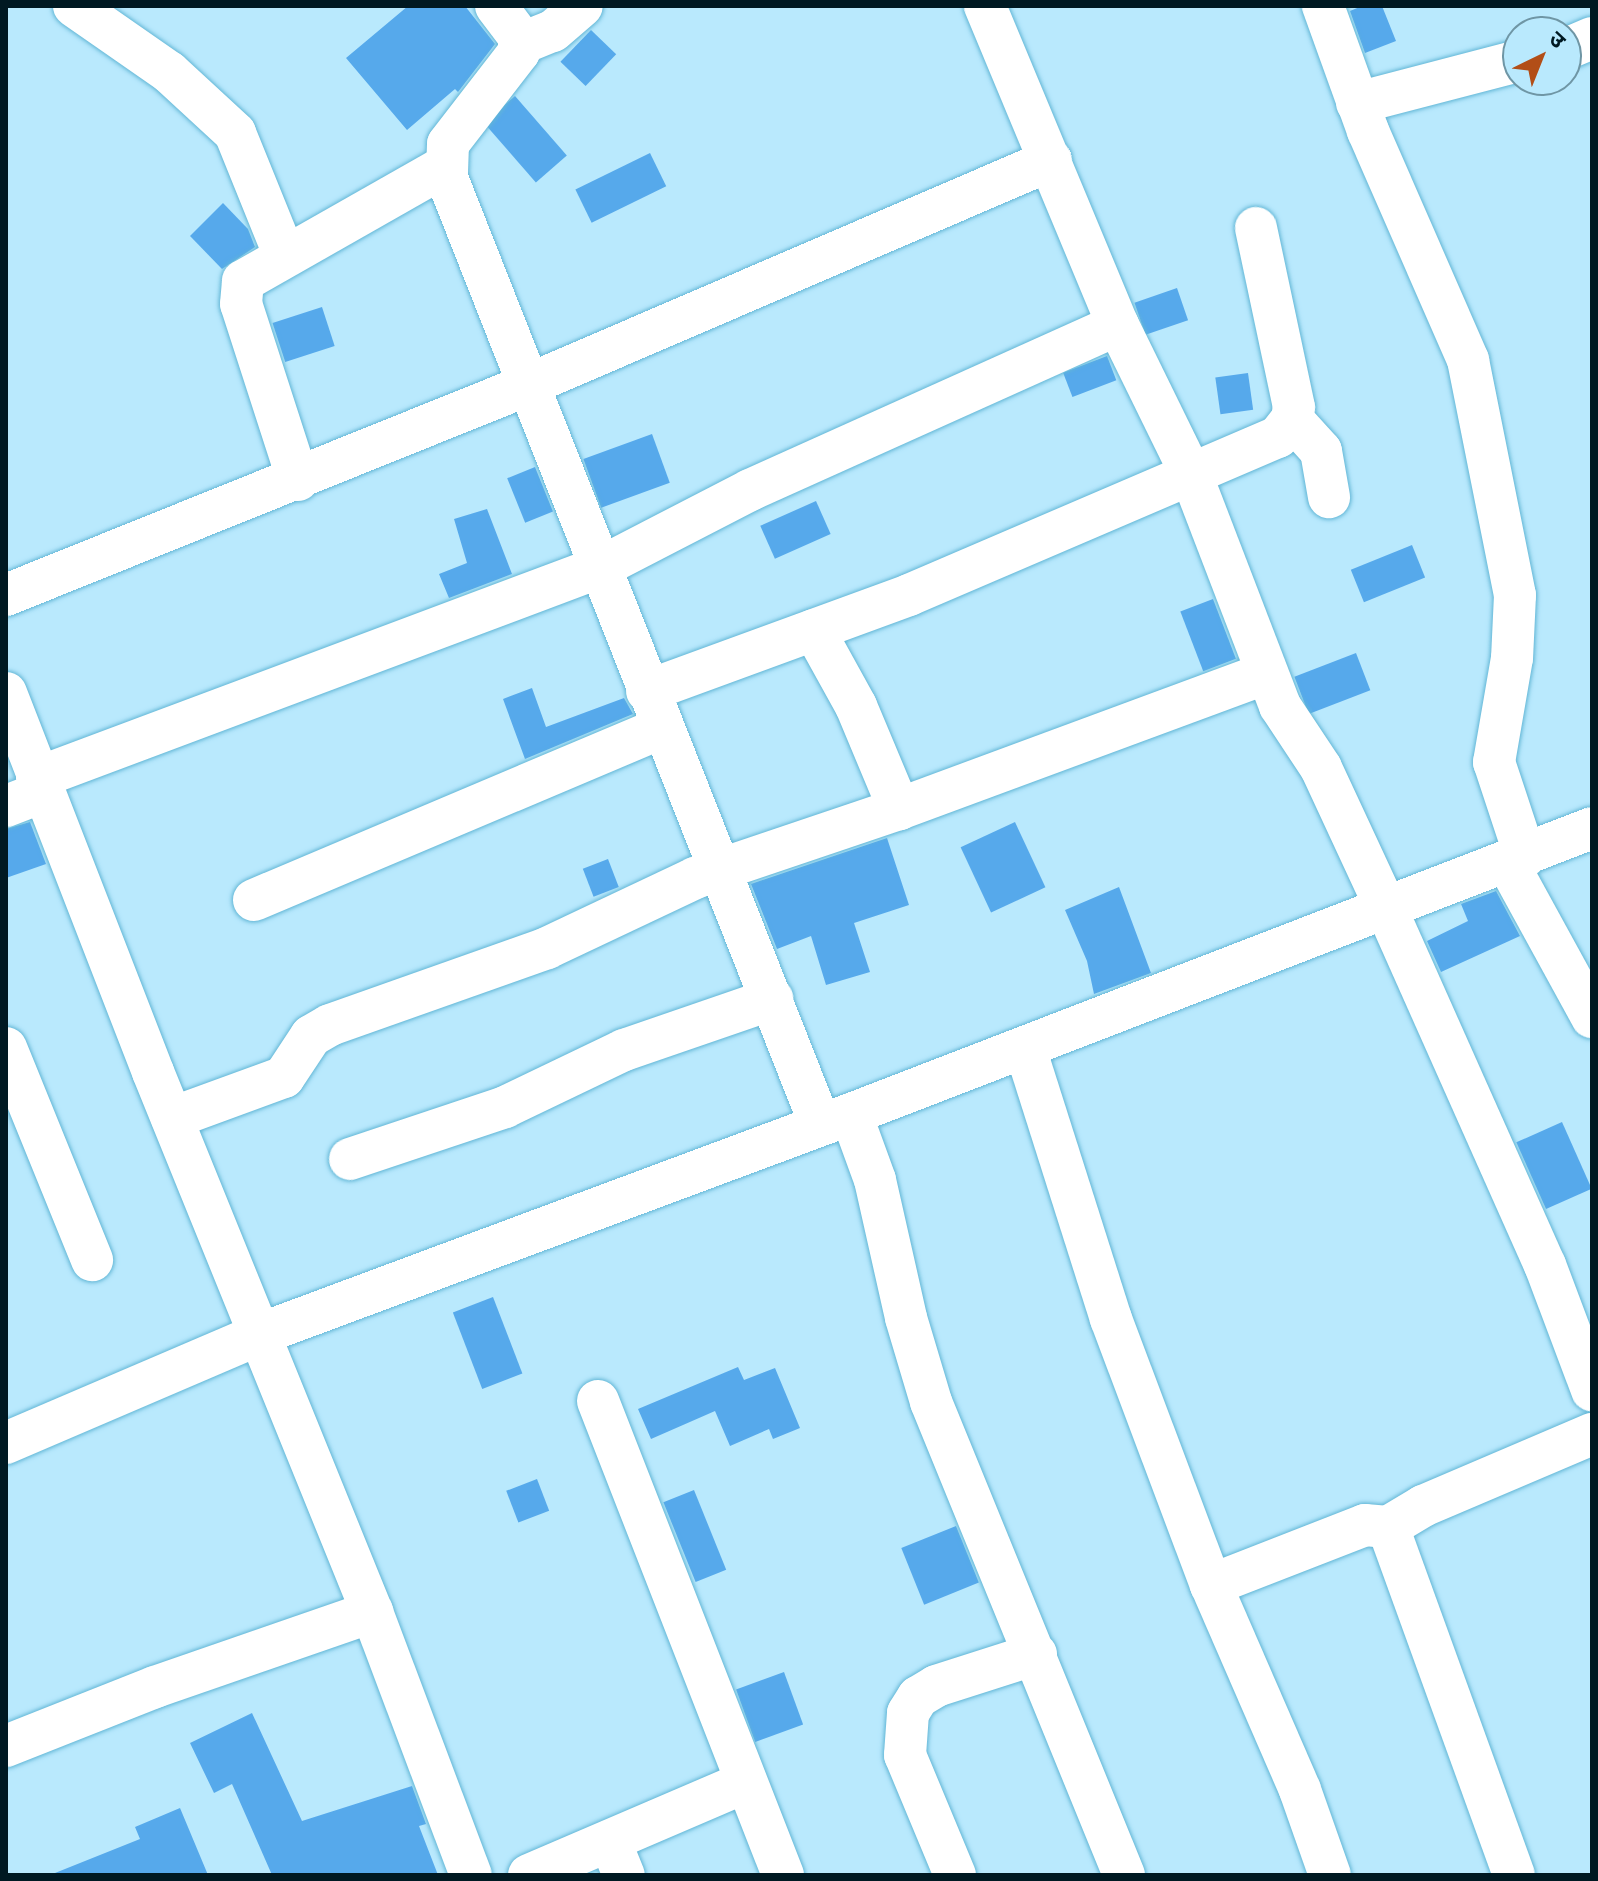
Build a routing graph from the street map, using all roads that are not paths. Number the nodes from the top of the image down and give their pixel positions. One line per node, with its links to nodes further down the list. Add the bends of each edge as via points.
1 (74, 6): 12 (street, via 169,72 235,133)
2 (496, 6): 6 (street)
3 (582, 6): 6 (street, via 553,31)
4 (985, 6): 9 (street)
5 (1323, 6): 8 (street)
6 (520, 44): 10 (street, via 513,62 455,133)
7 (1502, 65): 8 (street)
8 (1357, 103): 28 (street, via 1468,360 1515,595 1514,646 1494,762)
9 (1051, 160): 13 (street); 14 (street)
10 (444, 167): 12 (street); 14 (street)
11 (1256, 228): 15 (street, via 1292,393)
12 (284, 254): 17 (street, via 251,272 240,292)
13 (1118, 325): 16 (street); 19 (street, via 750,490)
14 (530, 384): 17 (street); 19 (street)
15 (1292, 419): 16 (street, via 1278,437); 18 (street, via 1321,451)
16 (1191, 474): 21 (street); 22 (street)
17 (298, 480): 20 (street)
18 (1329, 497)
19 (603, 566): 24 (street); 25 (street)
20 (6, 595)
21 (814, 630): 24 (street); 26 (street, via 856,706)
22 (1267, 673): 26 (street); 31 (street, via 1290,724 1321,768)
23 (6, 693): 25 (street)
24 (654, 709): 29 (street); 30 (street)
25 (29, 792): 36 (street)
26 (899, 809): 29 (street)
27 (1592, 828): 28 (street)
28 (1516, 859): 31 (street); 33 (street)
29 (719, 869): 32 (street); 36 (street, via 559,943 330,1025 311,1036 284,1077)
30 (254, 900)
31 (1385, 906): 35 (street); 42 (street, via 1545,1265)
32 (772, 999): 37 (street); 39 (street, via 598,1061 505,1107)
33 (1592, 1017)
34 (6, 1048): 38 (street)
35 (1025, 1048): 37 (street); 47 (street, via 1111,1319)
36 (172, 1118): 41 (street)
37 (836, 1119): 41 (street); 49 (street, via 875,1180 931,1402)
38 (20, 1121): 40 (street)
39 (350, 1159)
40 (92, 1260)
41 (260, 1334): 44 (street); 48 (street)
42 (1592, 1390)
43 (598, 1401): 51 (street)
44 (9, 1432)
45 (1592, 1434): 46 (street, via 1423,1506)
46 (1388, 1527): 47 (street, via 1365,1525); 59 (street)
47 (1211, 1585): 58 (street, via 1300,1790)
48 (372, 1612): 50 (street, via 184,1676); 53 (street)
49 (1036, 1654): 56 (street, via 936,1686 918,1697 908,1713 905,1755); 57 (street)
50 (6, 1746)
51 (746, 1782): 52 (street); 55 (street)
52 (617, 1858): 54 (street)
53 (471, 1875)
54 (529, 1875)
55 (783, 1875)
56 (955, 1875)
57 (1124, 1875)
58 (1330, 1875)
59 (1514, 1875)

